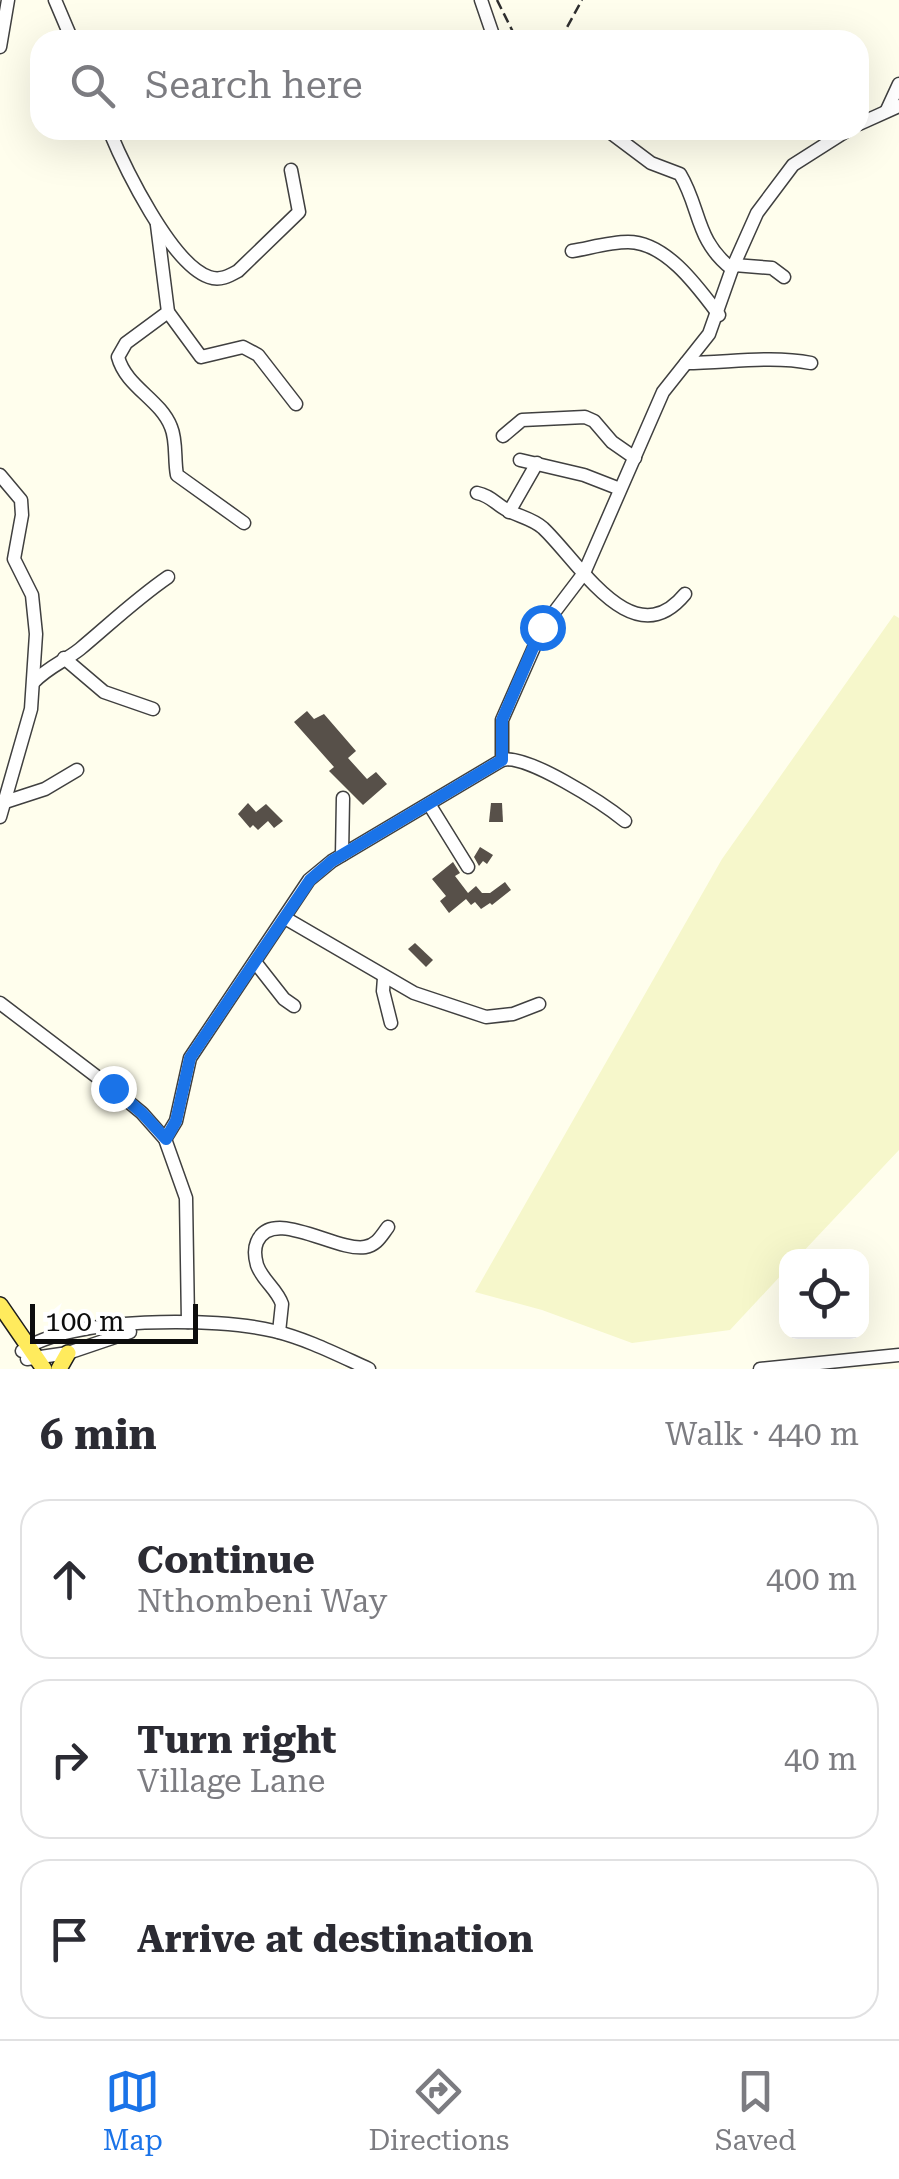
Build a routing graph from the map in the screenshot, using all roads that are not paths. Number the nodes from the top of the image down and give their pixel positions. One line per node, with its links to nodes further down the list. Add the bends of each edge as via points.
1 (8, 0): 6 (street)
2 (55, 0): 4 (street)
3 (481, 0): 5 (street)
4 (68, 30)
5 (491, 30)
6 (0, 48)
7 (899, 84): 8 (street)
8 (893, 108): 9 (street)
9 (869, 119)
10 (114, 140): 14 (street)
11 (620, 140): 16 (street, via 680,174 703,236)
12 (832, 140): 16 (street, via 793,164 757,212)
13 (291, 170): 14 (street, via 299,212 226,278 199,271)
14 (158, 225): 18 (street)
15 (572, 251): 19 (street, via 628,242 650,248 686,272)
16 (733, 267): 17 (street, via 772,268); 19 (street)
17 (784, 278)
18 (168, 312): 22 (street, via 201,357 243,347 258,355); 31 (street, via 126,343 118,357 121,370 172,428 176,475)
19 (718, 315): 20 (street)
20 (686, 364): 21 (street, via 781,358); 24 (street, via 663,392)
21 (810, 364)
22 (296, 404)
23 (503, 436): 24 (street, via 522,420 586,416)
24 (635, 458): 28 (street)
25 (520, 460): 26 (street)
26 (537, 464): 28 (street); 30 (street)
27 (0, 475): 36 (street, via 22,500 14,559 35,610)
28 (620, 489): 32 (street)
29 (476, 493): 30 (street)
30 (510, 512): 32 (street, via 540,525)
31 (244, 523)
32 (584, 573): 34 (street, via 619,606 643,617 665,614); 38 (street, via 542,627 500,728)
33 (168, 578): 35 (street)
34 (685, 594)
35 (64, 658): 36 (street); 37 (street, via 104,692)
36 (34, 682): 41 (street)
37 (152, 710)
38 (502, 760): 42 (street); 44 (street, via 518,759)
39 (77, 770): 41 (street)
40 (344, 798): 45 (street)
41 (5, 802): 43 (street)
42 (428, 804): 45 (street); 46 (street)
43 (0, 818)
44 (625, 821)
45 (342, 856): 47 (street, via 310,880)
46 (468, 867)
47 (284, 918): 48 (street); 49 (street)
48 (255, 962): 52 (street); 54 (street, via 190,1058)
49 (384, 978): 51 (street, via 486,1016); 53 (street)
50 (0, 1002): 54 (street, via 113,1088)
51 (540, 1004)
52 (294, 1006)
53 (391, 1024)
54 (166, 1139): 58 (street, via 186,1198)
55 (388, 1227): 60 (street, via 366,1247 281,1227 267,1230 255,1250 282,1304)
56 (0, 1305): 63 (main road)
57 (0, 1321): 63 (main road)
58 (188, 1322): 59 (street); 60 (street)
59 (161, 1324): 61 (street); 63 (street, via 51,1334)
60 (279, 1332): 65 (street)
61 (68, 1354): 63 (street); 64 (main road)
62 (899, 1354): 66 (street)
63 (32, 1358)
64 (59, 1369)
65 (369, 1369)
66 (760, 1369)

